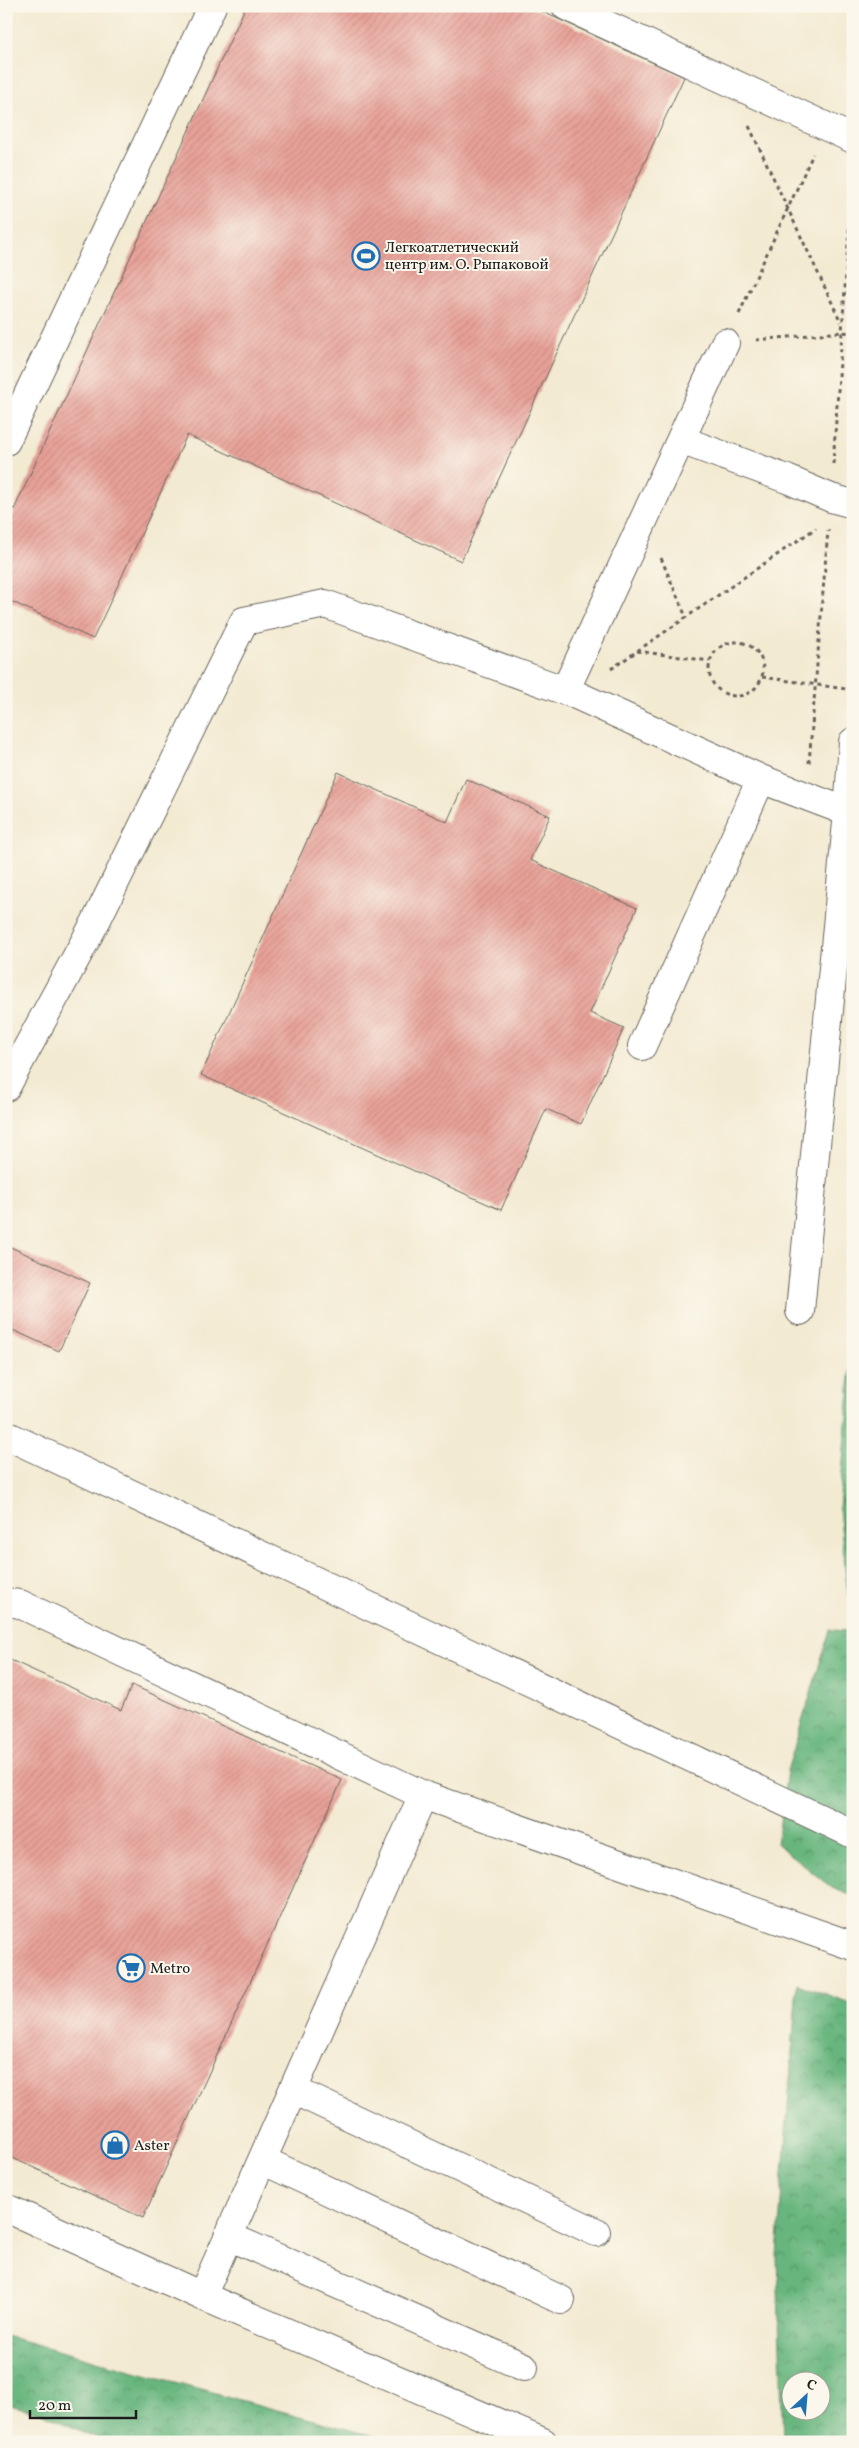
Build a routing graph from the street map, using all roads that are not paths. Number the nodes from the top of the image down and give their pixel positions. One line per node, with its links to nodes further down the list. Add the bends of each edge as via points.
1 (212, 6): 6 (street)
2 (566, 6): 3 (street)
3 (853, 139)
4 (725, 343): 5 (street)
5 (681, 440): 7 (street); 8 (street)
6 (6, 441)
7 (853, 504)
8 (569, 693): 10 (street); 13 (street, via 324,604 244,621 96,921)
9 (853, 742): 11 (street)
10 (761, 779): 11 (street); 12 (street)
11 (848, 812): 14 (street)
12 (642, 1046)
13 (6, 1088)
14 (800, 1311)
15 (6, 1435): 18 (street)
16 (6, 1602): 17 (street, via 20,1604)
17 (423, 1795): 19 (street); 20 (street)
18 (853, 1834)
19 (853, 1946)
20 (293, 2090): 21 (street); 23 (street)
21 (262, 2160): 24 (street); 26 (street)
22 (6, 2208): 25 (street)
23 (596, 2232)
24 (228, 2236): 25 (street); 27 (street)
25 (202, 2296): 28 (street)
26 (561, 2300)
27 (524, 2367)
28 (543, 2442)

